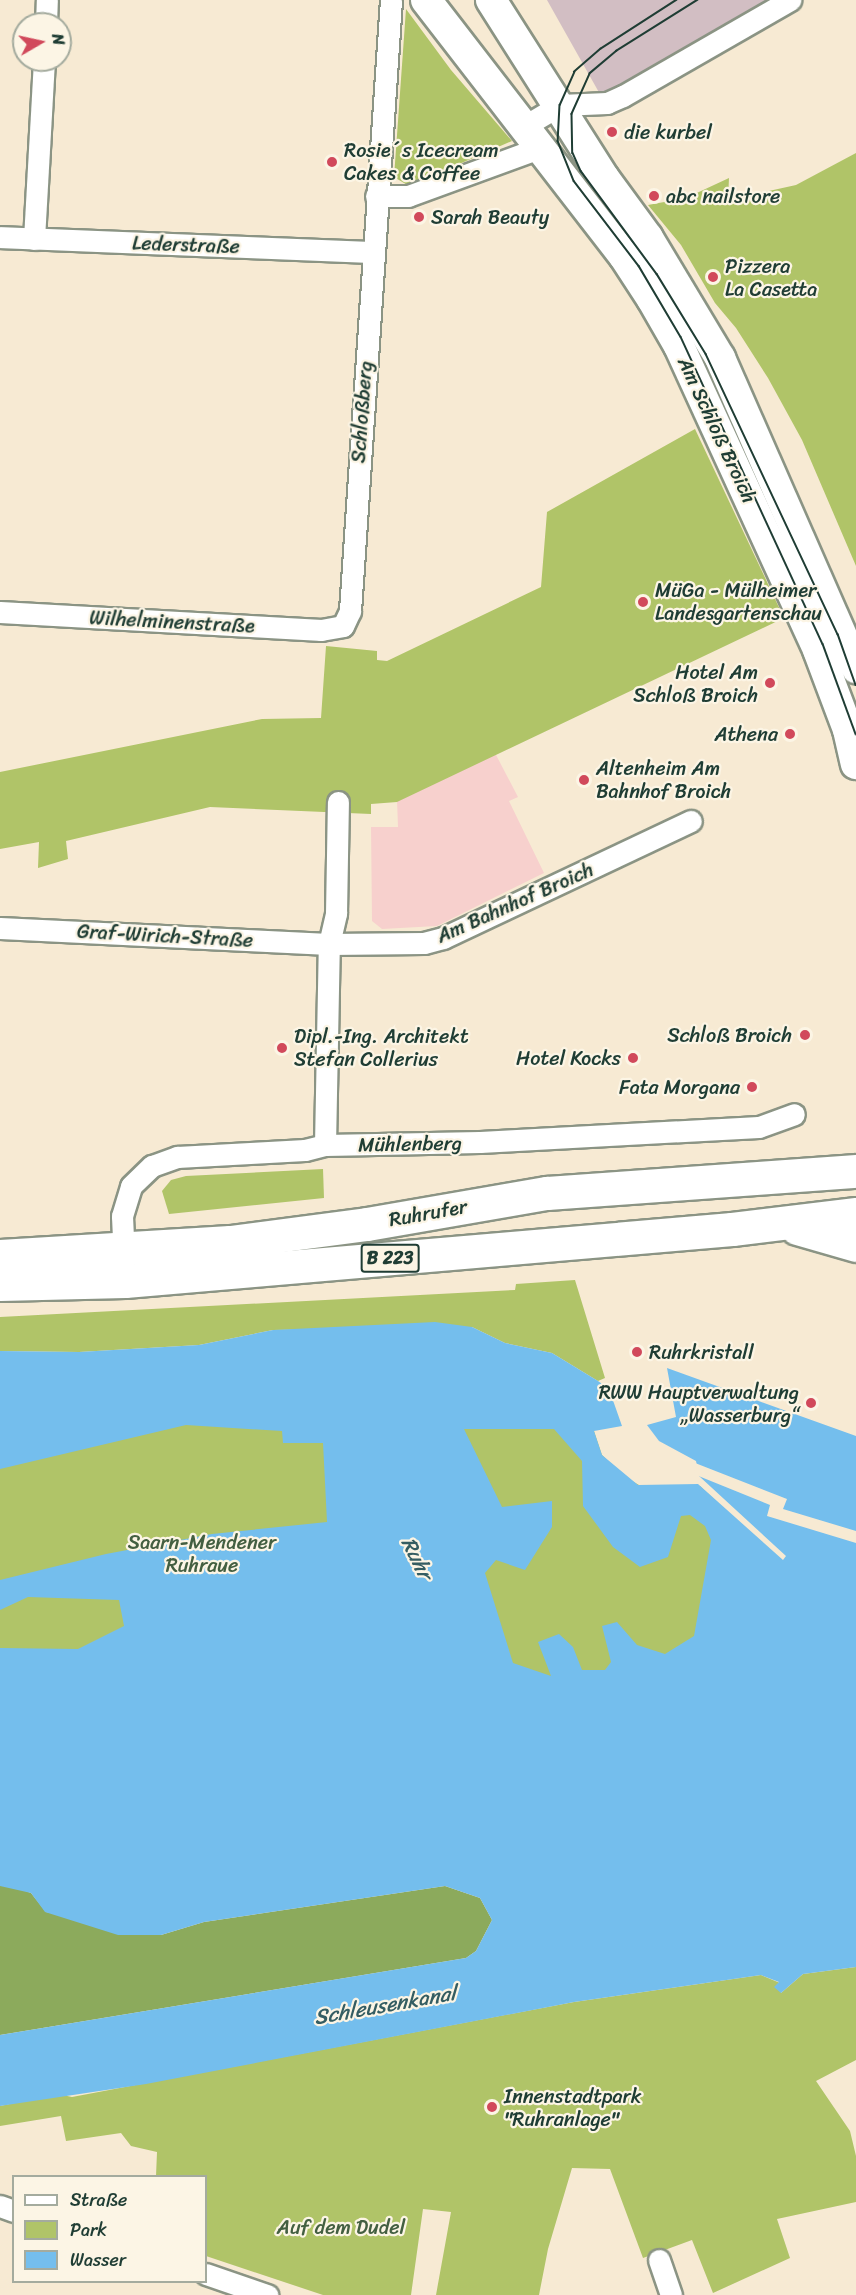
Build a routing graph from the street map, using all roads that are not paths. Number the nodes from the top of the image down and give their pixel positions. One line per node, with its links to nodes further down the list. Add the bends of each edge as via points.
1 (391, 0): 8 (street, Schloßberg)
2 (426, 0): 7 (main road, Am Schloß Broich)
3 (491, 0): 6 (main road, Am Schloß Broich)
4 (790, 0): 6 (street, via 623,96 607,103)
5 (43, 72): 10 (street)
6 (560, 105): 7 (street); 14 (main road, Am Schloß Broich, via 604,178 648,238 720,358)
7 (531, 137): 8 (street, via 408,196); 15 (main road, Am Schloß Broich, via 624,256 679,346 818,650 848,729)
8 (376, 196): 11 (street, Schloßberg)
9 (0, 237): 10 (street, Lederstraße)
10 (34, 239): 11 (street, Lederstraße)
11 (373, 252): 13 (street, Schloßberg, via 350,611)
12 (0, 612): 13 (street, Wilhelminenstraße, via 321,630)
13 (343, 626)
14 (856, 668)
15 (856, 764)
16 (338, 802): 19 (street, via 336,913)
17 (691, 821): 19 (street, Am Bahnhof Broich, via 443,938 424,943)
18 (0, 928): 19 (street, Graf-Wirich-Straße)
19 (329, 944): 21 (street)
20 (794, 1114): 21 (street, Mühlenberg, via 759,1126 480,1142)
21 (325, 1145): 27 (street, Mühlenberg, via 304,1150 177,1157 152,1166 138,1177 126,1197 122,1216)
22 (856, 1171): 27 (main road, Ruhrufer / B 223, via 547,1193 211,1244)
23 (856, 1214): 24 (main road, Ruhrufer / B 223)
24 (781, 1224): 25 (main road); 27 (main road, Ruhrufer / B 223)
25 (856, 1245)
26 (0, 1256): 27 (main road, Ruhrufer / B 223)
27 (124, 1266): 28 (main road, Ruhrufer / B 223)
28 (0, 1284)
29 (659, 2260): 32 (street)
30 (207, 2274): 31 (street)
31 (267, 2295)
32 (671, 2295)

